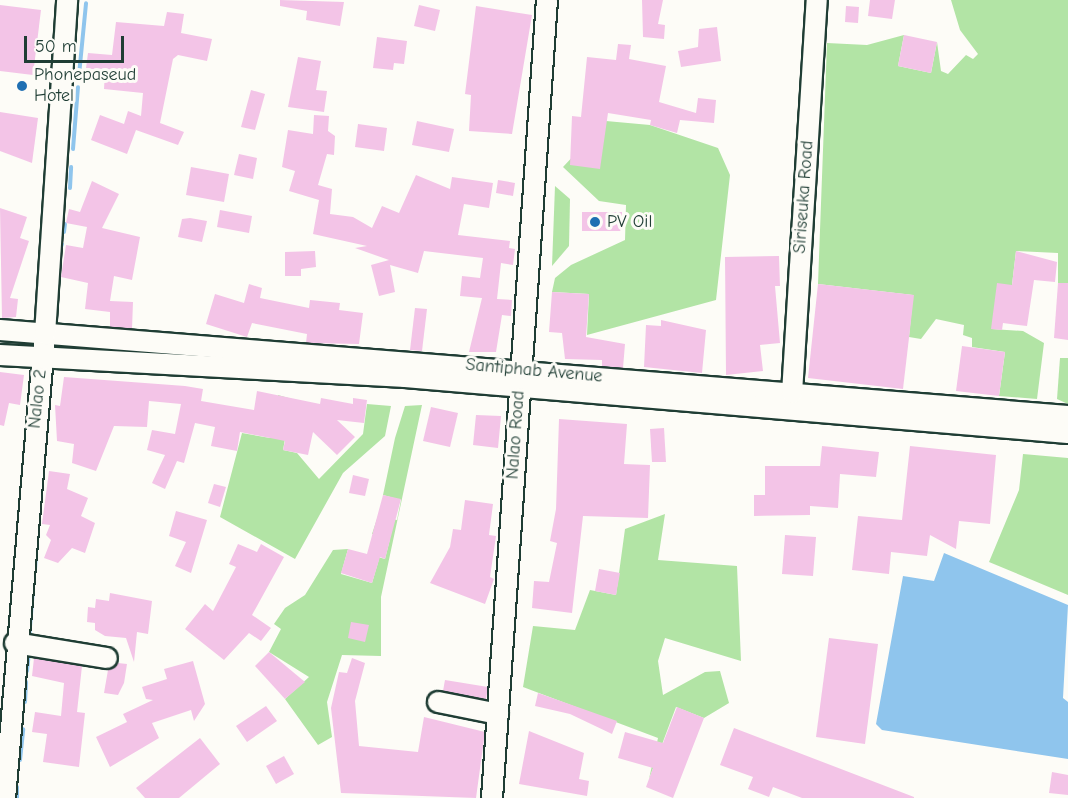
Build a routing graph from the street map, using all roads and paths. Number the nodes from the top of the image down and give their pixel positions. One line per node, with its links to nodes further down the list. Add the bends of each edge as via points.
1 (67, 0): 5 (street, Nalao 2)
2 (547, 0): 8 (street, Nalao Road)
3 (817, 0): 9 (street, Siriseuka Road)
4 (0, 330): 5 (street, Santiphab Avenue)
5 (45, 334): 7 (street, Nalao 2); 8 (street, Santiphab Avenue)
6 (0, 355): 7 (street, Santiphab Avenue)
7 (43, 358): 8 (street, Santiphab Avenue); 12 (street, Nalao 2)
8 (520, 378): 9 (street, Santiphab Avenue); 11 (street, Santiphab Avenue); 15 (street, Nalao Road)
9 (792, 393): 10 (street, Santiphab Avenue)
10 (1068, 416)
11 (1068, 433)
12 (15, 643): 13 (street); 16 (street, Nalao 2)
13 (107, 658)
14 (438, 702): 15 (street)
15 (498, 714): 17 (street, Nalao Road)
16 (5, 798)
17 (492, 798)

